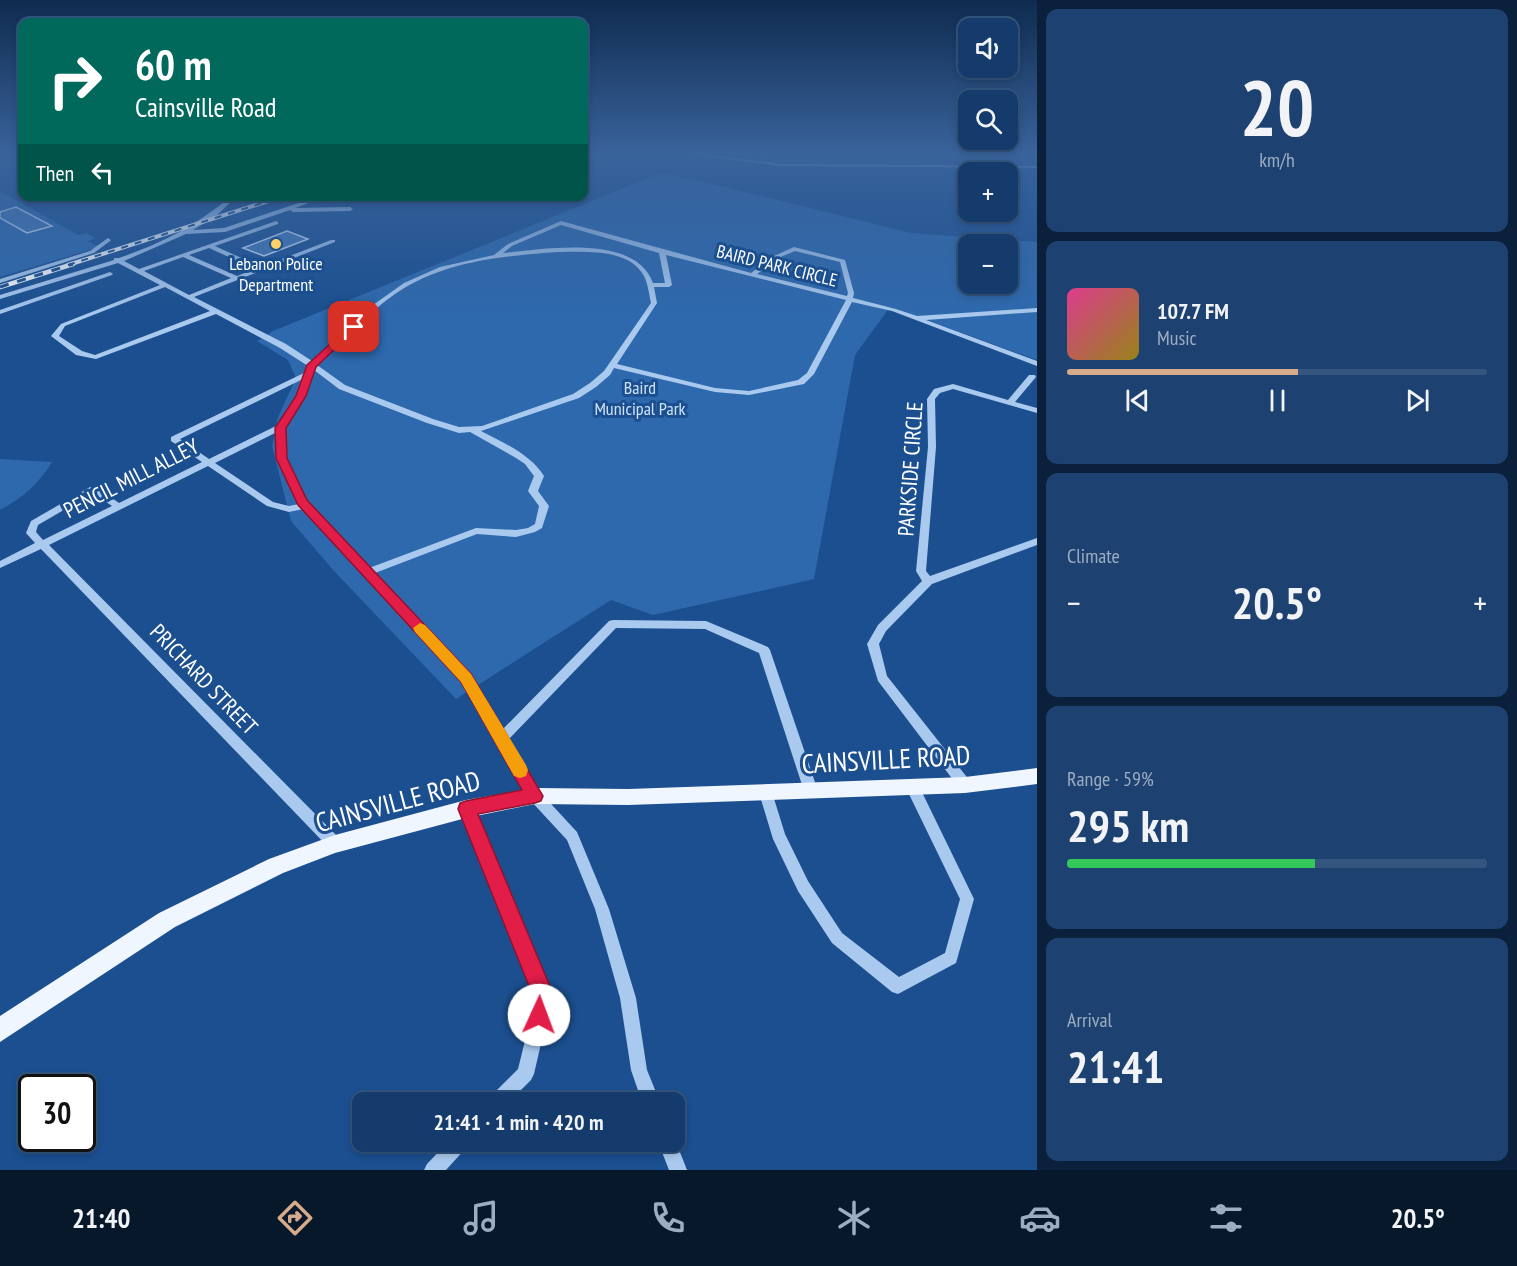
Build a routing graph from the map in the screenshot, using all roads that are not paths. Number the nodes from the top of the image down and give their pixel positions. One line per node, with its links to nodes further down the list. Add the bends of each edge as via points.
1 (223, 209): 6 (street)
2 (291, 209): 4 (street)
3 (350, 209): 4 (street)
4 (287, 210): 6 (street, via 225,230)
5 (276, 223): 9 (street)
6 (185, 232): 13 (street)
7 (108, 240): 19 (street, via 92,252)
8 (333, 241): 14 (street)
9 (209, 246): 11 (street); 14 (street)
10 (662, 251): 12 (street, BAIRD PARK CIRCLE, via 561,223 510,245); 17 (street, BAIRD PARK CIRCLE); 21 (street, via 669,285)
11 (183, 255): 15 (street); 18 (street)
12 (495, 256): 21 (street, BAIRD PARK CIRCLE, via 595,251 639,265); 31 (street, BAIRD PARK CIRCLE, via 453,264 405,285)
13 (116, 260): 15 (street); 22 (street)
14 (261, 269): 18 (street)
15 (138, 271): 20 (street)
16 (110, 274): 27 (street)
17 (752, 275): 24 (street, BAIRD PARK CIRCLE); 24 (street, via 794,249 843,261 851,293)
18 (237, 278): 23 (street)
19 (0, 281)
20 (165, 285): 23 (street); 26 (street, via 63,325 55,336 79,353 96,357)
21 (651, 285): 30 (street, via 654,303)
22 (0, 297)
23 (189, 297): 26 (street)
24 (849, 300): 28 (street, BAIRD PARK CIRCLE); 30 (street, BAIRD PARK CIRCLE, via 810,374 801,382 749,393 715,390)
25 (1037, 310): 28 (street, BAIRD PARK CIRCLE)
26 (216, 311): 31 (street, via 283,346)
27 (0, 312)
28 (915, 318): 29 (street, BAIRD PARK CIRCLE)
29 (1037, 364)
30 (612, 365): 36 (street, via 594,385 576,396)
31 (310, 369): 35 (street, via 301,396); 36 (street, via 351,391 429,421); 37 (street, via 174,439)
32 (1032, 377): 33 (street)
33 (1010, 403): 34 (street, PARKSIDE CIRCLE); 44 (street, PARKSIDE CIRCLE, via 954,386 937,391 931,399 932,447 921,571)
34 (1037, 411)
35 (281, 428): 37 (street, PENCIL MILL ALLEY); 39 (street, via 282,458)
36 (472, 429): 43 (street, via 537,471 533,491 544,506 539,526 517,535 476,531)
37 (207, 462): 38 (street, PENCIL MILL ALLEY); 39 (street, via 270,504)
38 (118, 506): 41 (street, PENCIL MILL ALLEY); 41 (street, via 99,491 87,491 34,523 31,533)
39 (305, 506): 43 (street)
40 (1037, 541): 44 (street)
41 (44, 544): 42 (street, PENCIL MILL ALLEY); 53 (street, PRICHARD STREET)
42 (0, 566)
43 (368, 572): 45 (street, via 466,678)
44 (927, 581): 47 (street, via 882,628 873,644 882,678)
45 (501, 739): 49 (street, via 613,624 706,625 764,650); 51 (street)
46 (1037, 776): 47 (main road, CAINSVILLE ROAD)
47 (965, 785): 48 (main road, CAINSVILLE ROAD)
48 (913, 788): 49 (main road, CAINSVILLE ROAD); 50 (street, via 967,899 951,958 898,986 837,938 803,886 778,835)
49 (811, 791): 50 (main road, CAINSVILLE ROAD)
50 (766, 793): 51 (main road, CAINSVILLE ROAD)
51 (535, 796): 52 (main road, CAINSVILLE ROAD); 56 (street, via 572,836 602,909 628,998 639,1071)
52 (466, 809): 53 (main road, CAINSVILLE ROAD); 55 (street, via 544,996 525,1074)
53 (335, 844): 54 (main road, CAINSVILLE ROAD, via 276,866 167,920)
54 (0, 1030)
55 (507, 1092)
56 (647, 1092)
57 (450, 1152): 59 (street)
58 (671, 1152): 60 (street)
59 (433, 1170)
60 (678, 1170)

